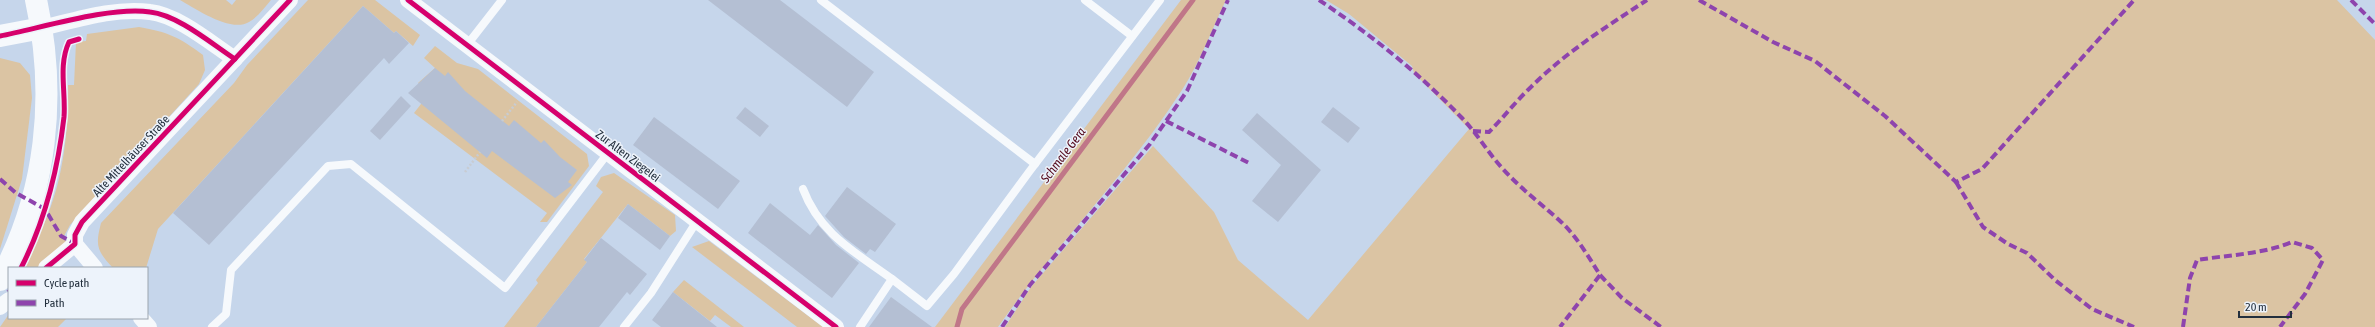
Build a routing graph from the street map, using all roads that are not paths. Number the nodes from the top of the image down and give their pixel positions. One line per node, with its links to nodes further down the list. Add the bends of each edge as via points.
1 (36, 0): 8 (street)
2 (290, 0): 12 (street, Alte Mittelhäuser Straße)
3 (408, 0): 11 (street, Zur Alten Ziegelei)
4 (502, 0): 11 (lane)
5 (821, 0): 14 (lane)
6 (1085, 0): 10 (lane)
7 (1160, 0): 10 (lane)
8 (42, 28): 9 (street); 12 (street, via 102,15 151,12 178,22); 21 (street, via 47,99 44,142 33,202 16,252)
9 (0, 36)
10 (1132, 36): 14 (lane)
11 (467, 45): 13 (street, Zur Alten Ziegelei)
12 (235, 59): 17 (street, Alte Mittelhäuser Straße, via 82,222 75,235)
13 (608, 153): 16 (street, Zur Alten Ziegelei); 26 (lane, via 505,288 351,164 328,166 231,270 226,314)
14 (1035, 164): 20 (lane, via 954,274 927,306)
15 (803, 189): 20 (lane, via 809,206 829,233)
16 (697, 221): 27 (lane, via 651,293); 28 (street, Zur Alten Ziegelei)
17 (74, 244): 18 (street); 19 (street)
18 (47, 267)
19 (94, 267)
20 (892, 279): 29 (lane)
21 (0, 280)
22 (8, 301): 23 (street)
23 (0, 307)
24 (142, 319): 25 (street)
25 (149, 327)
26 (212, 327)
27 (624, 327)
28 (836, 327)
29 (860, 327)

